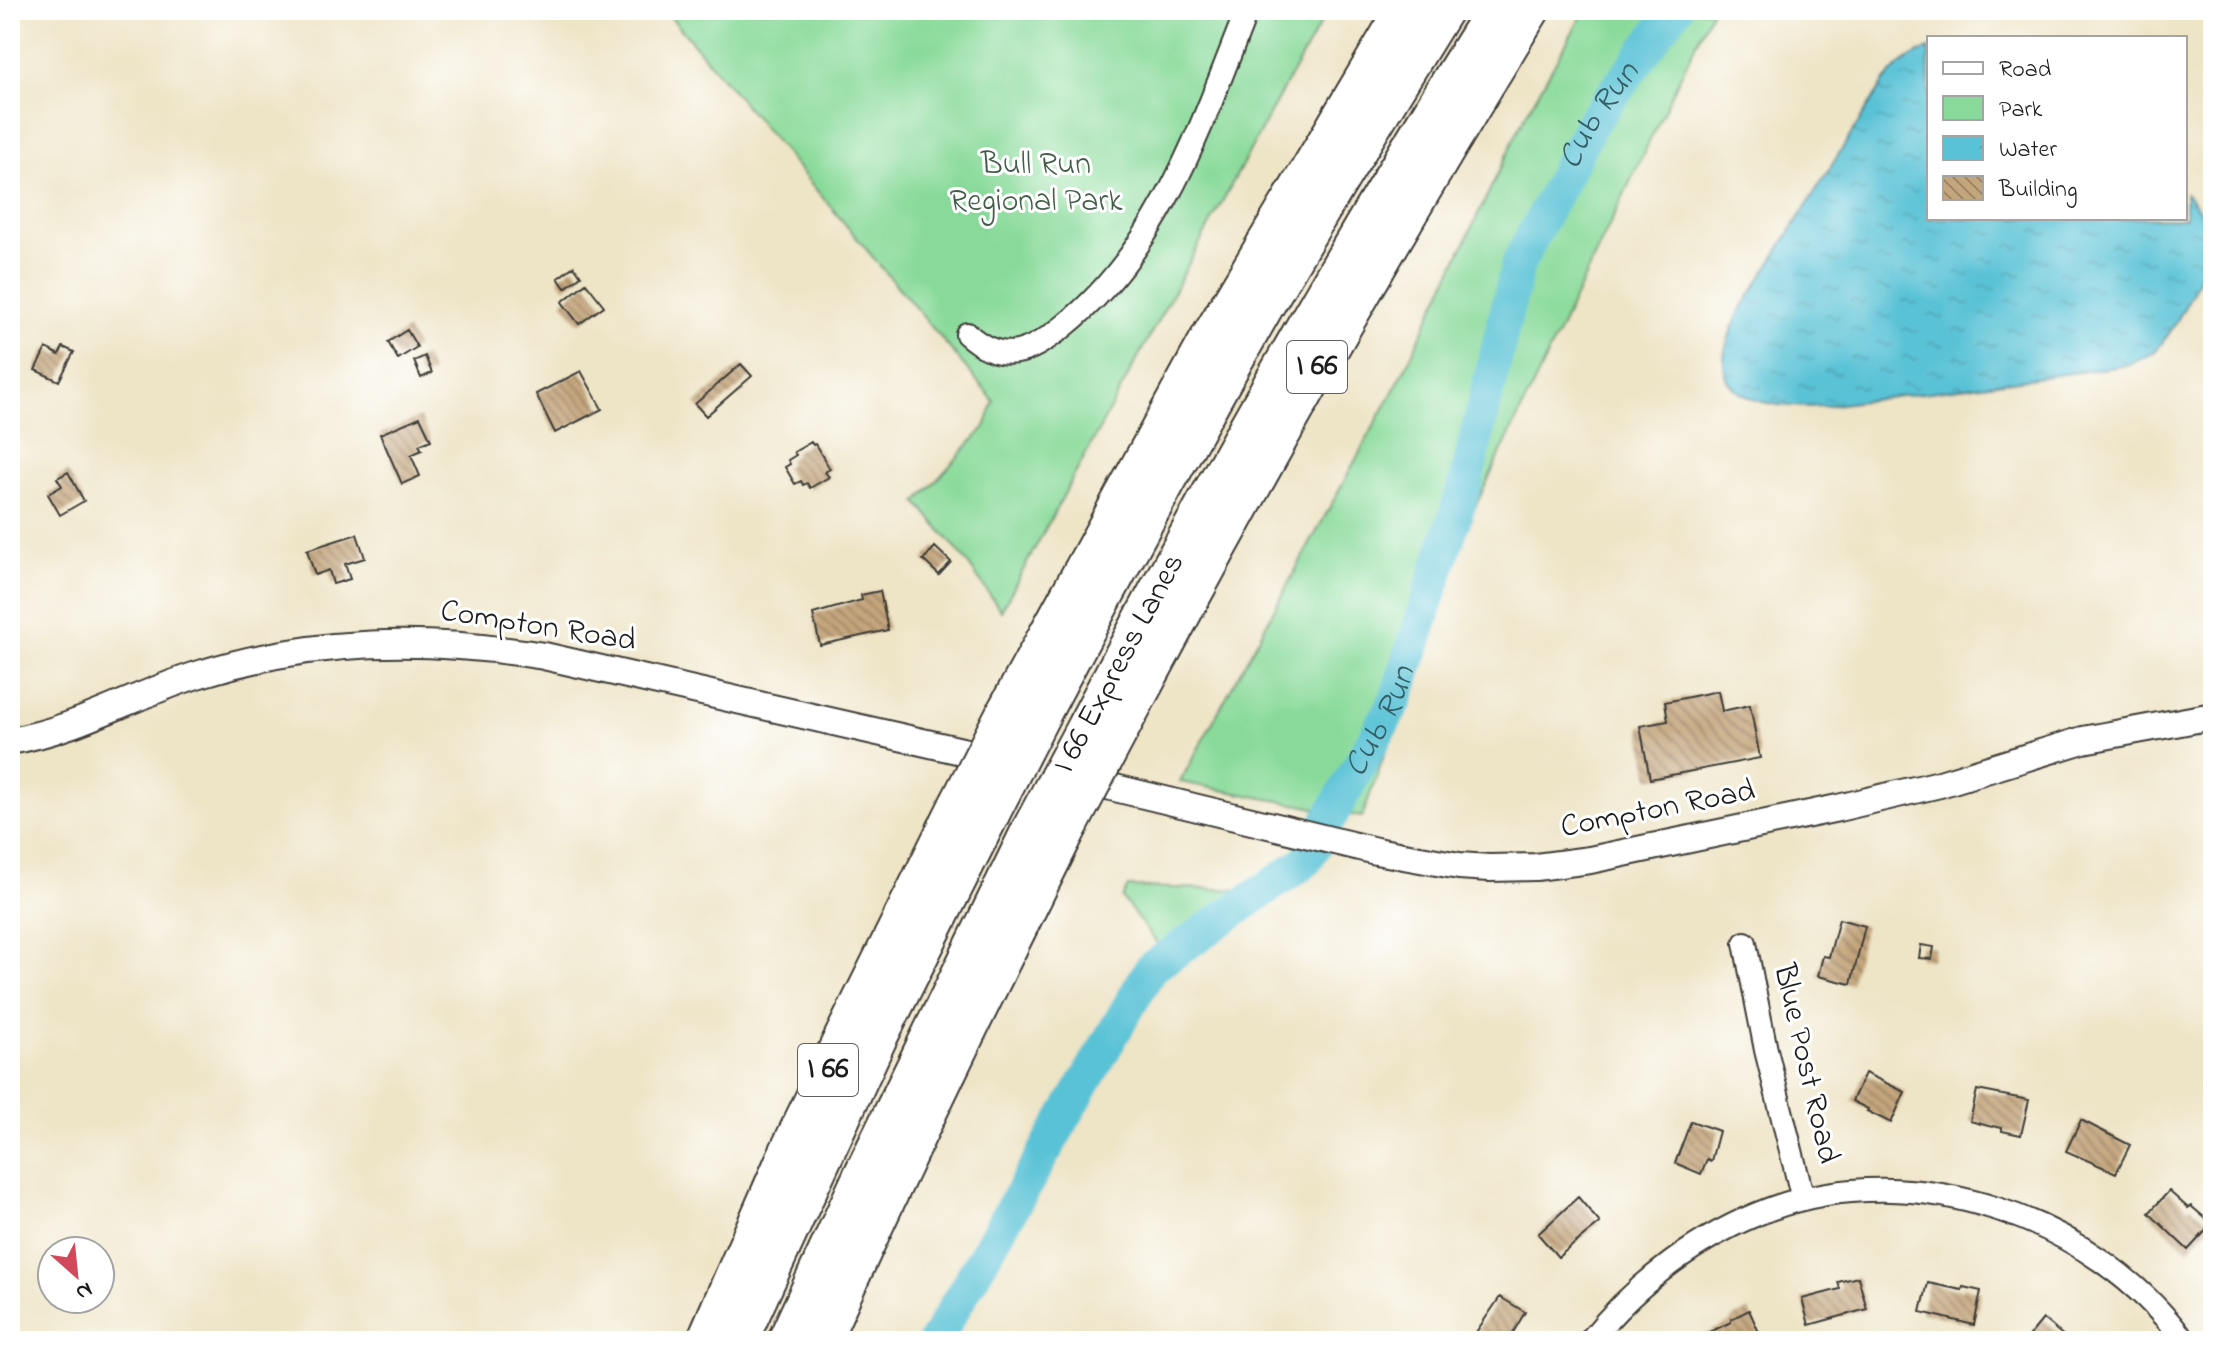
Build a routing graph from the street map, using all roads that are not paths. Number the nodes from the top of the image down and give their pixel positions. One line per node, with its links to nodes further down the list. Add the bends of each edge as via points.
1 (1247, 10): 6 (street, via 1167,199 1119,272 1052,336 1021,352 998,353)
2 (1405, 10): 7 (highway, I 66, via 1209,340)
3 (1443, 10): 7 (highway, I 66 Express Lanes, via 1263,309 1124,558)
4 (1495, 10): 9 (highway, I 66 Express Lanes, via 1177,556)
5 (1530, 10): 9 (highway, I 66, via 1213,553)
6 (967, 334)
7 (1022, 715): 13 (highway, I 66, bridge)
8 (2213, 716): 12 (street, Compton Road, via 2083,740 1940,784 1786,819 1536,867 1459,866 1376,851)
9 (1103, 728): 14 (highway, I 66, bridge)
10 (10, 741): 11 (street, Compton Road, via 57,731 198,674 252,660 314,648 429,643 544,656)
11 (966, 752)
12 (1111, 787)
13 (975, 808): 17 (highway, I 66, via 812,1102); 18 (highway, via 871,1052)
14 (1047, 834): 19 (highway, via 863,1175); 20 (highway, I 66, via 957,1050)
15 (1745, 943): 16 (street, Blue Post Road)
16 (1803, 1199): 21 (street, via 1721,1231 1680,1257 1639,1289); 22 (street, via 1869,1191 1933,1194 2024,1218 2107,1264 2142,1293)
17 (706, 1341)
18 (738, 1341)
19 (787, 1341)
20 (821, 1341)
21 (1590, 1341)
22 (2184, 1341)

